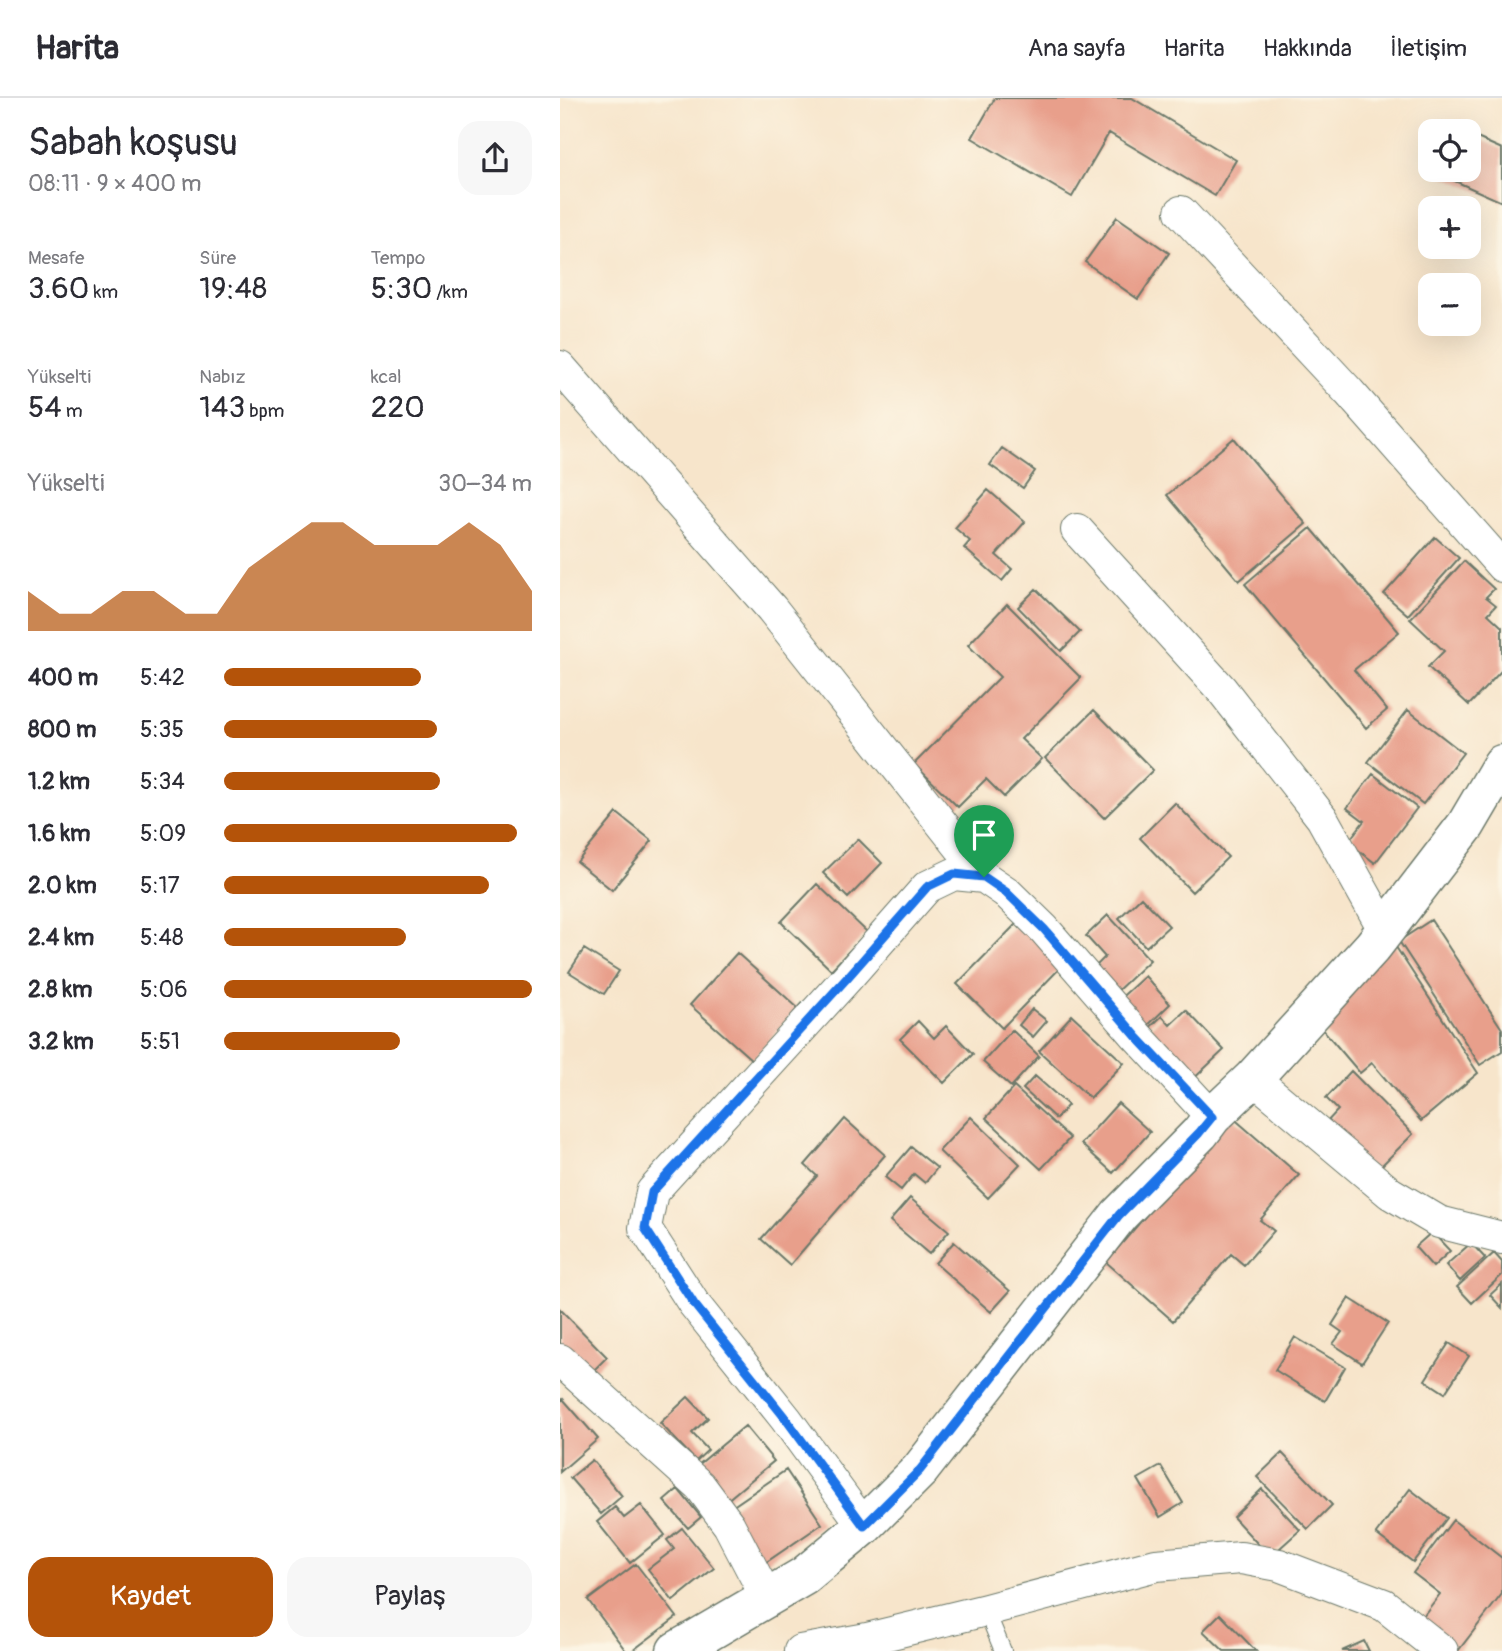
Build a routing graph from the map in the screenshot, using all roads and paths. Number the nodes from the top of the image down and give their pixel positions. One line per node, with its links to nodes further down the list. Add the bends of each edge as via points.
1 (1181, 212): 4 (street, via 1349,392)
2 (560, 367): 6 (street, via 772,609)
3 (1077, 530): 7 (street, via 1222,690 1322,818)
4 (1502, 566)
5 (1502, 764): 7 (street, via 1466,825)
6 (984, 877): 9 (street, via 1044,929); 12 (street, via 954,874 927,887 652,1192 645,1228 694,1304)
7 (1385, 931): 8 (street)
8 (1253, 1078): 9 (street); 10 (street, via 1390,1193 1438,1222)
9 (1212, 1117): 12 (street, via 1119,1215 920,1470)
10 (1502, 1238)
11 (560, 1360): 13 (street, via 700,1486 729,1525)
12 (864, 1526): 13 (street, via 804,1576)
13 (767, 1598): 15 (street)
14 (986, 1610): 16 (street); 17 (lane); 18 (street, via 1156,1565 1241,1558 1279,1565 1384,1605)
15 (676, 1651)
16 (800, 1651)
17 (1003, 1651)
18 (1442, 1651)

